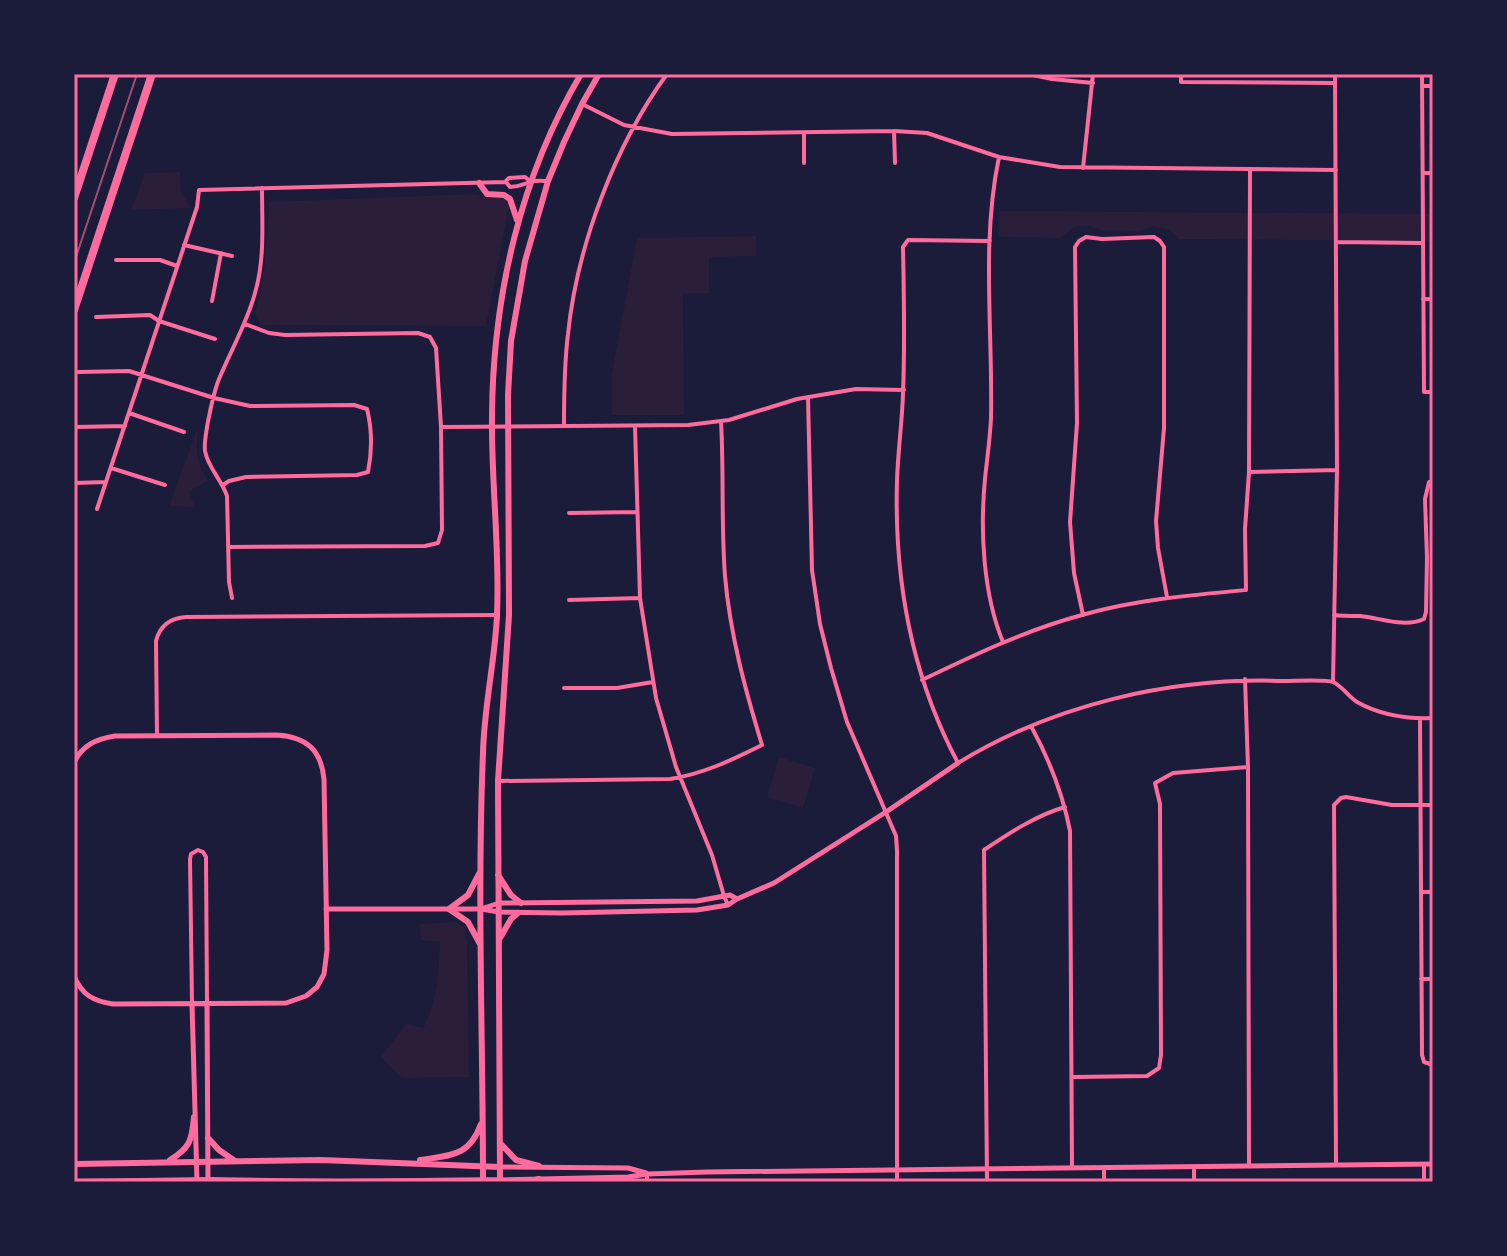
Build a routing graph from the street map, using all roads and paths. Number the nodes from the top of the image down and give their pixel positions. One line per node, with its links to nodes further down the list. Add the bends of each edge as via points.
1 (115, 74): 32 (highway)
2 (152, 74): 45 (highway)
3 (581, 74): 29 (main road)
4 (599, 74): 15 (main road)
5 (667, 74): 16 (street)
6 (1028, 74): 11 (street)
7 (1093, 74): 11 (street)
8 (1181, 74): 12 (street, via 1181,82)
9 (1335, 74): 12 (street)
10 (1422, 74): 13 (street)
11 (1093, 83): 22 (street)
12 (1335, 83): 24 (street)
13 (1423, 86): 14 (street); 25 (street)
14 (1433, 86)
15 (582, 104): 16 (street); 27 (main road)
16 (633, 127): 18 (street, via 672,134); 59 (street, via 608,182 574,293)
17 (894, 131): 18 (street); 19 (street, via 927,133); 21 (street)
18 (804, 133): 20 (street)
19 (999, 157): 22 (street); 34 (street)
20 (804, 163)
21 (895, 163)
22 (1083, 168): 23 (street)
23 (1250, 170): 24 (street); 68 (street)
24 (1336, 170): 35 (street)
25 (1423, 173): 26 (street); 36 (street)
26 (1433, 173)
27 (548, 181): 29 (street); 64 (main road, via 516,303)
28 (505, 182): 29 (street, via 510,187); 29 (street, via 525,177); 30 (street)
29 (531, 182): 33 (main road)
30 (479, 183): 31 (street); 33 (main road, via 487,194 510,199)
31 (262, 188): 37 (street, via 199,190); 48 (street, via 262,258)
32 (74, 198)
33 (517, 224): 63 (main road, via 497,327)
34 (990, 241): 52 (street, via 908,240 903,247); 85 (street, via 991,420 983,535 989,593)
35 (1337, 242): 36 (street); 67 (street)
36 (1423, 243): 42 (street)
37 (184, 245): 38 (street); 41 (street)
38 (221, 253): 39 (street); 44 (street)
39 (232, 256)
40 (116, 260): 41 (street, via 160,260)
41 (177, 266): 47 (street)
42 (1423, 299): 43 (street); 53 (street, via 1424,392)
43 (1433, 299)
44 (212, 301)
45 (74, 310)
46 (96, 317): 47 (street, via 150,315)
47 (159, 321): 49 (street); 51 (street)
48 (245, 324): 55 (street); 62 (street, via 285,335 430,337 436,348)
49 (215, 339)
50 (78, 372): 51 (street)
51 (142, 374): 55 (street); 56 (street)
52 (904, 390): 54 (street, via 856,389); 87 (street, via 898,545 905,612)
53 (1433, 392)
54 (808, 397): 57 (street); 103 (street, via 812,570 820,624 847,722)
55 (214, 398): 73 (street, via 205,452); 73 (street, via 250,406 354,405 367,409 370,422 368,472 246,477)
56 (129, 413): 58 (street); 65 (street)
57 (721, 421): 60 (street); 98 (street, via 723,548 733,642 762,745)
58 (125, 426): 61 (street); 66 (street)
59 (564, 426): 60 (street); 64 (street)
60 (635, 426): 75 (street)
61 (74, 427)
62 (441, 427): 63 (street); 77 (street, via 438,543)
63 (492, 427): 64 (street); 82 (main road)
64 (509, 427): 99 (main road, via 509,615)
65 (184, 432)
66 (111, 468): 69 (street); 72 (street)
67 (1337, 470): 68 (street); 84 (street)
68 (1249, 472): 78 (street, via 1246,590)
69 (106, 482): 71 (street); 74 (street)
70 (1433, 482): 84 (street, via 1425,499 1424,619 1404,624)
71 (74, 483)
72 (165, 485)
73 (223, 485): 77 (street)
74 (97, 509)
75 (637, 512): 76 (street); 80 (street)
76 (569, 513)
77 (228, 547): 79 (street)
78 (1167, 597): 83 (street); 83 (street, via 1156,521 1164,428 1164,247 1154,237 1086,237 1075,247 1077,423 1070,522)
79 (232, 598)
80 (640, 598): 81 (street); 88 (street)
81 (569, 600)
82 (497, 615): 94 (street, via 168,621 156,641); 104 (main road, via 483,739)
83 (1083, 615): 85 (street)
84 (1334, 615): 89 (street)
85 (1003, 642): 87 (street)
86 (1245, 679): 89 (street); 93 (street, via 1114,698); 97 (street)
87 (922, 680): 96 (street)
88 (654, 682): 90 (street); 98 (street)
89 (1333, 682): 92 (street, via 1355,701 1383,714)
90 (564, 688)
91 (1433, 718): 92 (street)
92 (1420, 719): 101 (street)
93 (1031, 726): 96 (street); 102 (street)
94 (157, 736): 95 (street, via 96,740); 113 (street, via 277,735 310,746 321,761 324,779)
95 (74, 762)
96 (958, 763): 103 (street)
97 (1248, 767): 126 (street, via 1173,773 1155,783 1160,804 1159,1068 1147,1076); 142 (street)
98 (680, 777): 99 (street); 108 (street)
99 (498, 781): 105 (main road)
100 (1433, 805): 101 (street)
101 (1421, 806): 106 (street); 138 (street, via 1346,797 1334,805)
102 (1065, 807): 126 (street, via 1072,863); 147 (street, via 984,850)
103 (886, 812): 109 (street, via 774,883); 148 (street, via 897,851)
104 (481, 871): 114 (main road, via 468,895); 115 (main road)
105 (498, 875): 110 (main road); 111 (main road)
106 (1421, 892): 107 (street); 121 (street)
107 (1433, 892)
108 (724, 896): 109 (street); 111 (street, via 697,901); 112 (street)
109 (737, 899): 112 (street)
110 (499, 903): 111 (street); 115 (street); 116 (main road)
111 (521, 903)
112 (728, 905): 117 (street)
113 (326, 909): 114 (street); 124 (street, via 324,974 306,996 286,1003)
114 (449, 909): 115 (street); 119 (main road, via 468,922)
115 (481, 909): 116 (street); 119 (main road)
116 (499, 912): 117 (street); 118 (main road)
117 (518, 913): 118 (main road)
118 (499, 941): 130 (main road)
119 (482, 947): 128 (main road)
120 (74, 976): 123 (street, via 89,998 103,1003)
121 (1421, 979): 122 (street); 125 (street, via 1422,1055)
122 (1433, 979)
123 (192, 1004): 124 (street); 124 (street, via 190,859 198,850 206,857); 127 (street)
124 (207, 1004): 129 (street)
125 (1433, 1065)
126 (1073, 1077): 145 (street)
127 (194, 1117): 131 (street); 134 (main road, via 188,1145)
128 (483, 1117): 135 (main road, via 464,1151); 140 (main road)
129 (208, 1138): 132 (street); 133 (main road)
130 (500, 1143): 141 (main road, via 516,1160); 143 (main road)
131 (197, 1161): 132 (main road); 134 (main road); 152 (street)
132 (208, 1161): 133 (main road); 153 (street)
133 (235, 1161): 135 (main road)
134 (167, 1162): 136 (main road)
135 (409, 1162): 140 (main road)
136 (74, 1164)
137 (1433, 1164): 139 (street)
138 (1336, 1165): 139 (street); 142 (street)
139 (1424, 1165): 166 (street)
140 (483, 1166): 143 (main road); 156 (main road)
141 (539, 1166): 143 (street); 149 (street, via 628,1168)
142 (1249, 1166): 144 (street)
143 (500, 1167): 157 (main road)
144 (1194, 1167): 146 (street); 165 (street)
145 (1072, 1168): 146 (street); 147 (street)
146 (1104, 1168): 164 (street)
147 (987, 1169): 148 (street); 163 (street)
148 (897, 1170): 149 (street); 162 (street)
149 (647, 1174): 150 (street); 161 (street)
150 (539, 1179): 157 (street); 160 (main road)
151 (173, 1181): 152 (main road); 158 (main road)
152 (197, 1181): 153 (main road)
153 (208, 1181): 154 (main road)
154 (229, 1181): 159 (main road)
155 (435, 1181): 156 (main road); 159 (main road)
156 (483, 1181): 157 (main road)
157 (500, 1181)
158 (75, 1182)
159 (338, 1182)
160 (528, 1182)
161 (647, 1182)
162 (897, 1182)
163 (987, 1182)
164 (1104, 1182)
165 (1194, 1182)
166 (1424, 1182)

